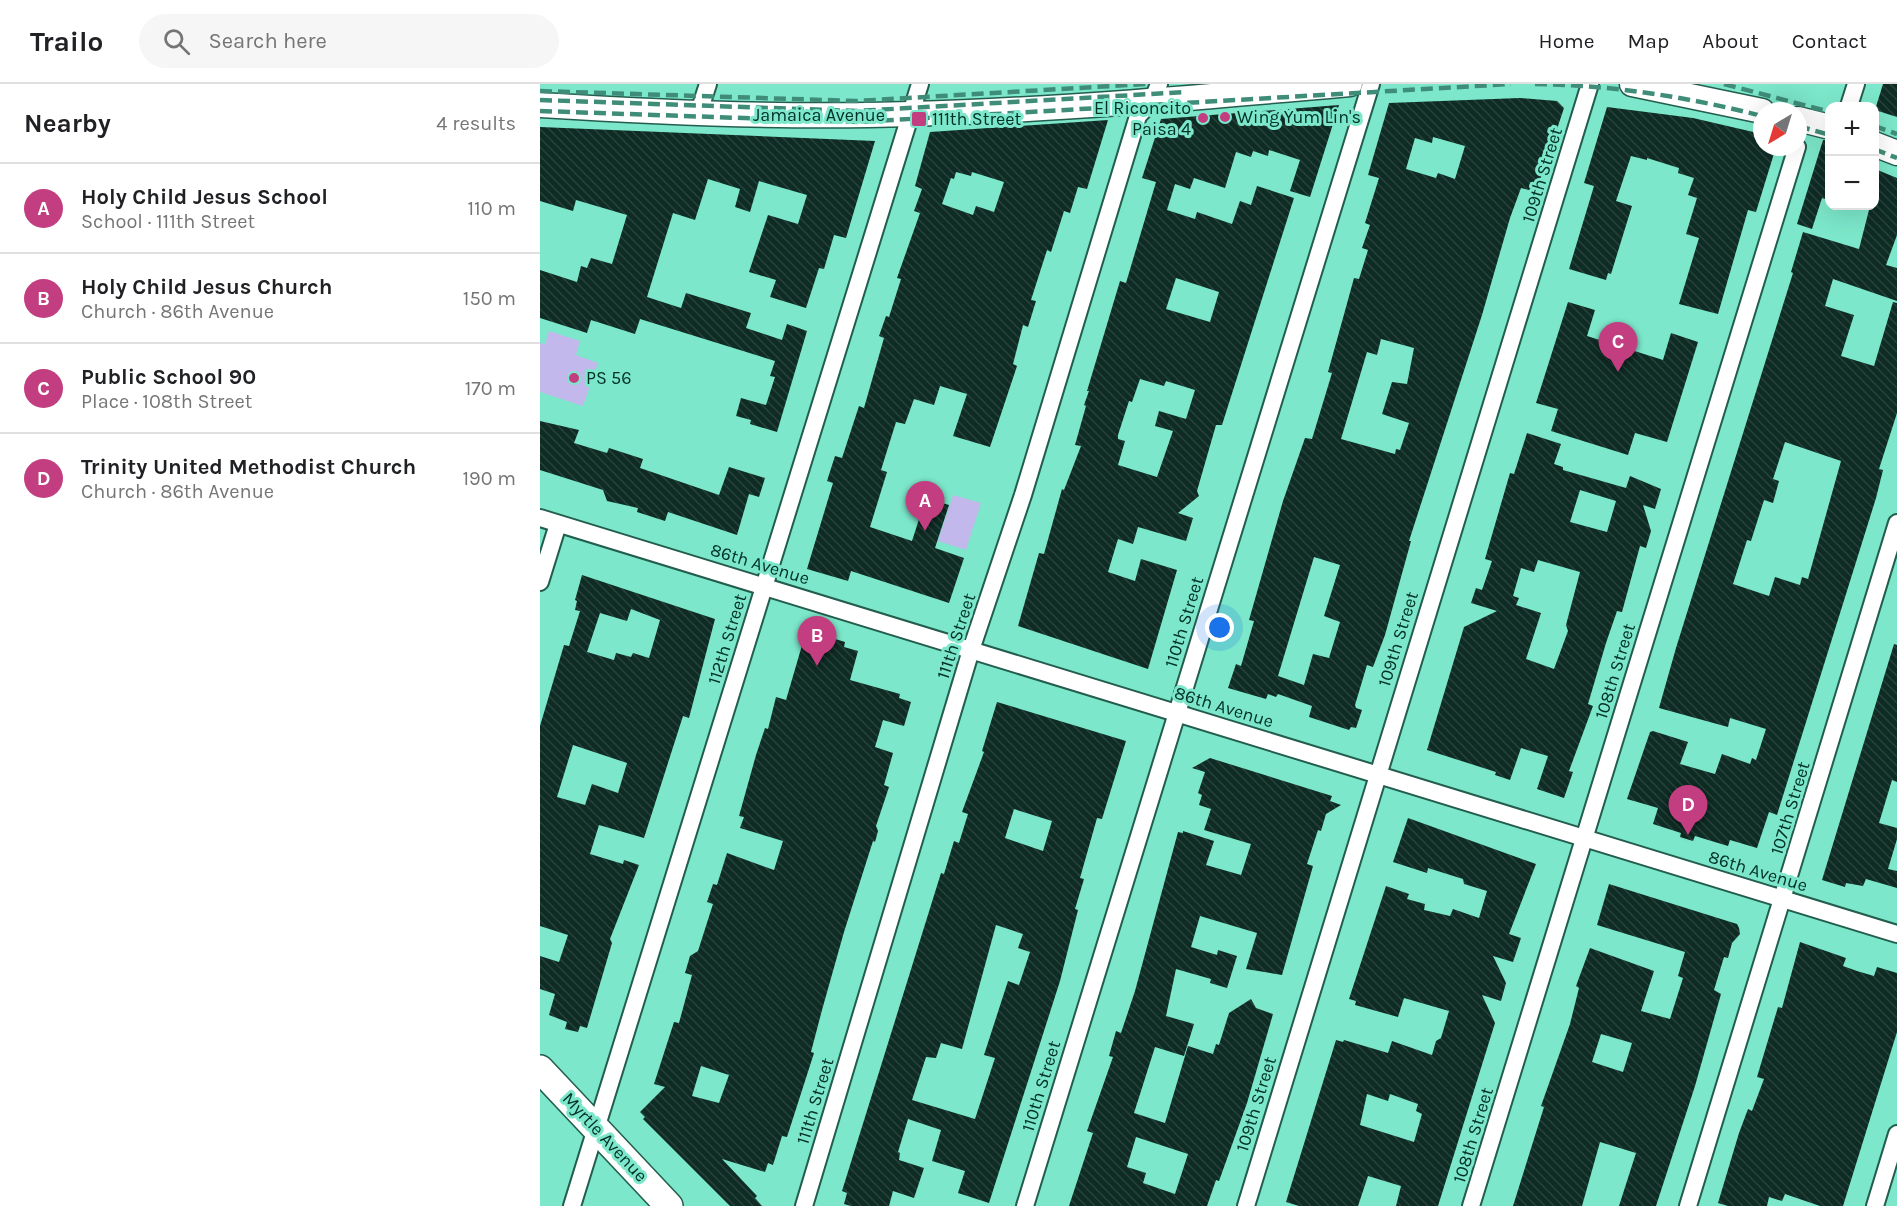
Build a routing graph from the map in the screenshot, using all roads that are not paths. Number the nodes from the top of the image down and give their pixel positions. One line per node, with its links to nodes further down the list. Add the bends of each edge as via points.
1 (708, 84): 13 (street)
2 (920, 84): 12 (street, 112th Street)
3 (1350, 84): 8 (main road, Jamaica Avenue)
4 (1371, 84): 25 (street, 110th Street)
5 (1590, 84): 26 (street, 109th Street)
6 (1632, 84): 11 (main road)
7 (1856, 84): 9 (street)
8 (1155, 93): 12 (main road, Jamaica Avenue); 24 (street, 111th Street, via 1138,116 1023,495)
9 (1850, 102)
10 (540, 105): 13 (main road, Jamaica Avenue)
11 (1753, 109)
12 (910, 114): 13 (main road, Jamaica Avenue); 23 (street, 112th Street)
13 (698, 115)
14 (1825, 128): 15 (main road)
15 (1807, 131)
16 (1879, 146): 17 (main road)
17 (1897, 153)
18 (1792, 156): 27 (street, 108th Street)
19 (540, 518): 20 (street, 86th Avenue)
20 (558, 524): 22 (street); 23 (street, 86th Avenue)
21 (1897, 524): 28 (street, 107th Street)
22 (540, 582)
23 (764, 585): 24 (street, 86th Avenue); 31 (street, 112th Street)
24 (971, 650): 25 (street, 86th Avenue); 35 (street, 111th Street)
25 (1176, 712): 26 (street, 86th Avenue); 36 (street, 110th Street)
26 (1378, 773): 27 (street, 86th Avenue); 37 (street, 109th Street)
27 (1584, 838): 28 (street, 86th Avenue); 38 (street, 108th Street)
28 (1783, 899): 29 (street, 86th Avenue); 39 (street, 107th Street)
29 (1897, 934)
30 (540, 1069): 31 (main road, Myrtle Avenue)
31 (597, 1128): 33 (street, 112th Street); 34 (main road, Myrtle Avenue)
32 (1897, 1134): 40 (street)
33 (572, 1206)
34 (669, 1206)
35 (804, 1206)
36 (1025, 1206)
37 (1246, 1206)
38 (1471, 1206)
39 (1688, 1206)
40 (1875, 1206)

